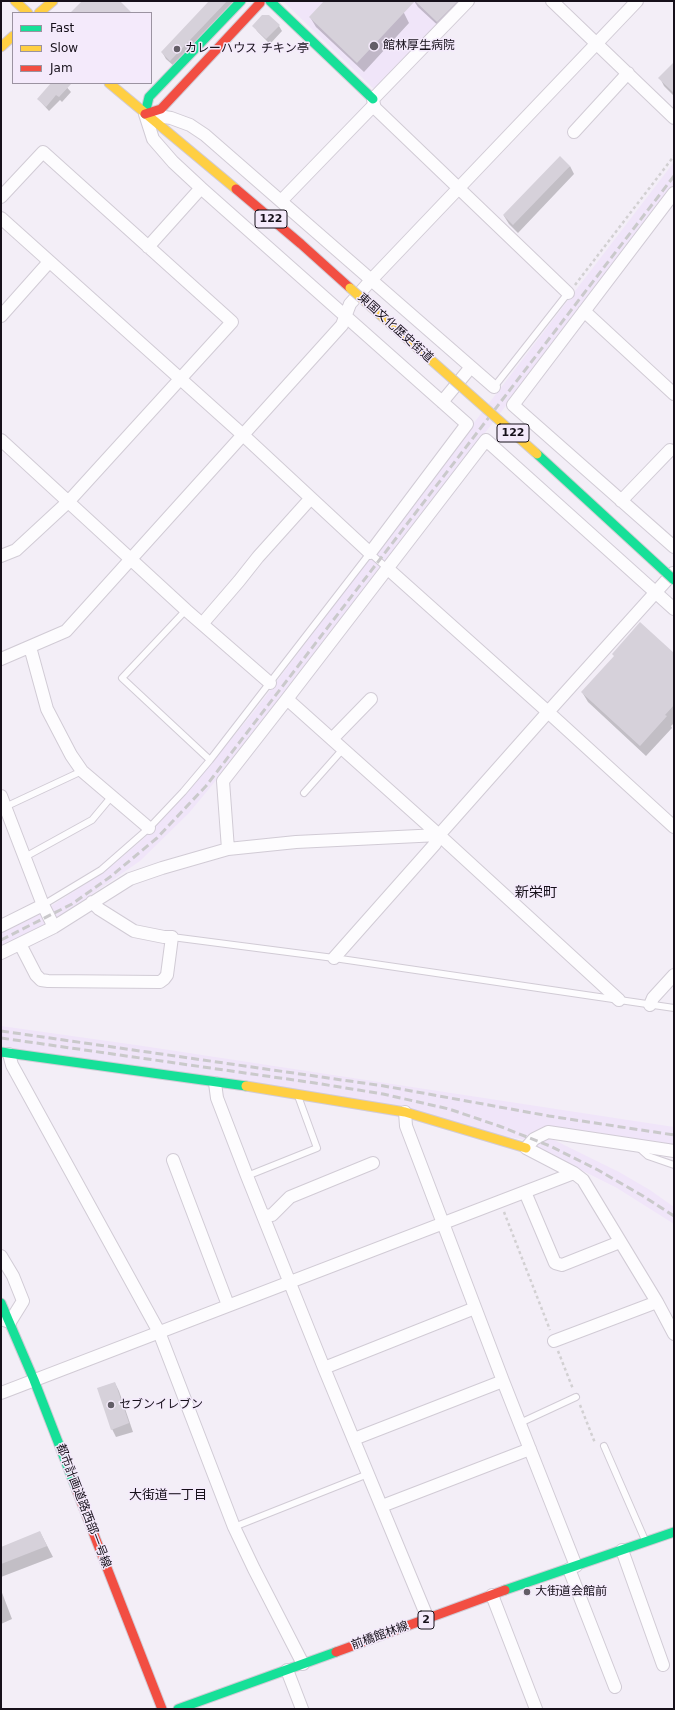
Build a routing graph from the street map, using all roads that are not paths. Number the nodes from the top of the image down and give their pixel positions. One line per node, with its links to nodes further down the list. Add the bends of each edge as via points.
1 (14, 1): 9 (main road)
2 (53, 1): 10 (main road)
3 (241, 1): 17 (main road, via 149,97)
4 (260, 1): 17 (main road, via 161,109)
5 (270, 1): 16 (main road)
6 (468, 1): 16 (street)
7 (552, 1): 12 (street)
8 (637, 1): 12 (street)
9 (27, 12)
10 (40, 12)
11 (12, 37): 13 (main road)
12 (597, 42): 14 (street); 21 (street)
13 (1, 47)
14 (628, 73): 18 (street); 19 (street)
15 (110, 84): 17 (main road, 東国文化歴史街道 / 122)
16 (374, 102): 21 (street); 24 (street)
17 (145, 114): 20 (street, via 153,139); 24 (street, via 171,118 190,125); 52 (main road, 東国文化歴史街道 / 122, bridge, via 350,288 504,424)
18 (674, 118)
19 (574, 132)
20 (201, 188): 26 (street); 31 (street)
21 (458, 188): 28 (street); 29 (street)
22 (674, 193): 30 (street)
23 (1, 197): 26 (street, via 43,152)
24 (282, 200): 28 (street)
25 (1, 218): 27 (street)
26 (148, 247): 34 (street, via 232,322)
27 (50, 262): 32 (street); 34 (street)
28 (372, 279): 31 (street, via 350,304); 33 (street)
29 (568, 293): 35 (lane)
30 (584, 311): 36 (street); 38 (street, via 513,405)
31 (344, 315): 37 (street); 39 (street, via 342,325)
32 (1, 316)
33 (471, 367): 35 (street); 37 (street)
34 (180, 379): 39 (street); 44 (street)
35 (494, 387)
36 (674, 394)
37 (442, 402): 47 (street, via 467,424)
38 (540, 430): 42 (street); 45 (street)
39 (243, 435): 43 (street); 49 (street)
40 (1, 440): 44 (street)
41 (670, 450): 45 (street)
42 (511, 463): 50 (street, via 486,440); 53 (street)
43 (311, 498): 47 (street); 56 (street)
44 (69, 501): 48 (street, via 16,550); 49 (street)
45 (621, 501): 46 (street)
46 (674, 547)
47 (370, 553): 50 (lane); 59 (lane)
48 (1, 556)
49 (130, 558): 55 (street); 57 (street, via 66,630)
50 (387, 568): 60 (street); 62 (street)
51 (674, 572): 53 (street)
52 (674, 580)
53 (655, 592): 54 (street); 62 (street)
54 (674, 609)
55 (186, 610): 56 (street); 65 (lane, via 122,678)
56 (202, 624): 59 (street)
57 (30, 647): 58 (street); 66 (street, via 47,709)
58 (1, 659)
59 (270, 683): 65 (lane)
60 (287, 699): 63 (street); 73 (street, via 223,781)
61 (371, 699): 63 (street)
62 (548, 712): 70 (street); 72 (street)
63 (332, 739): 64 (street)
64 (343, 749): 67 (lane); 72 (street)
65 (210, 760): 71 (lane)
66 (82, 771): 68 (street); 69 (lane)
67 (304, 793)
68 (112, 796): 71 (street); 74 (lane, via 92,820)
69 (3, 801): 74 (street)
70 (674, 827)
71 (149, 828): 76 (lane, via 101,870)
72 (439, 835): 73 (street, via 296,842); 82 (street, via 435,844); 84 (street)
73 (228, 849): 75 (street, via 130,879)
74 (25, 857): 76 (street)
75 (92, 902): 78 (street); 79 (street, via 134,931)
76 (43, 905): 77 (street); 78 (street)
77 (1, 926)
78 (54, 927): 80 (street)
79 (172, 937): 80 (street, via 167,975 160,982 40,980); 82 (lane)
80 (20, 944): 81 (street)
81 (1, 953)
82 (334, 958): 84 (lane)
83 (674, 975): 85 (street, via 653,998)
84 (619, 1000): 85 (lane)
85 (650, 1005): 86 (lane)
86 (674, 1008)
87 (5, 1053): 88 (main road); 110 (street)
88 (215, 1083): 89 (main road); 98 (street, via 217,1098)
89 (297, 1094): 90 (main road); 98 (lane, via 317,1148)
90 (405, 1112): 92 (main road); 101 (street, via 406,1126)
91 (635, 1145): 92 (street, via 548,1132 534,1139); 93 (street); 96 (lane, via 648,1156)
92 (526, 1148): 97 (street)
93 (674, 1151)
94 (173, 1160): 107 (street)
95 (372, 1163): 100 (street, via 290,1198 272,1214)
96 (674, 1165)
97 (574, 1173): 99 (street); 102 (street, via 583,1180)
98 (247, 1176): 100 (street)
99 (525, 1192): 101 (street); 102 (street, via 555,1263 562,1265)
100 (264, 1216): 104 (street)
101 (443, 1222): 104 (street); 108 (street)
102 (620, 1242): 105 (street)
103 (1, 1256): 109 (street, via 23,1301)
104 (291, 1281): 107 (street); 113 (street)
105 (657, 1302): 111 (street); 112 (street)
106 (1, 1303): 109 (main road, 都市計画道路西部一号線)
107 (228, 1305): 110 (street)
108 (475, 1308): 113 (street); 115 (street)
109 (5, 1321): 114 (main road, 都市計画道路西部一号線)
110 (159, 1332): 114 (street); 124 (street)
111 (674, 1334)
112 (554, 1341)
113 (324, 1368): 119 (street)
114 (34, 1380): 116 (street); 135 (main road, 都市計画道路西部一号線)
115 (503, 1381): 118 (street); 119 (street)
116 (1, 1393)
117 (576, 1397): 118 (lane)
118 (520, 1423): 121 (street)
119 (354, 1439): 122 (street)
120 (604, 1446): 126 (lane)
121 (530, 1449): 123 (street); 128 (street)
122 (368, 1474): 123 (street); 124 (lane)
123 (382, 1506): 130 (street)
124 (234, 1527): 131 (street)
125 (674, 1532): 126 (main road, 前橋館林線 / 2)
126 (645, 1542): 127 (main road, 前橋館林線 / 2)
127 (622, 1550): 128 (main road, 前橋館林線 / 2); 132 (street)
128 (573, 1567): 129 (main road, 前橋館林線 / 2); 134 (street)
129 (492, 1595): 130 (main road, 前橋館林線 / 2); 138 (street)
130 (428, 1619): 131 (main road, 前橋館林線 / 2)
131 (303, 1664): 133 (main road, 前橋館林線 / 2)
132 (664, 1665)
133 (287, 1670): 136 (main road, 前橋館林線 / 2); 137 (street)
134 (615, 1686)
135 (162, 1709)
136 (178, 1709)
137 (302, 1709)
138 (536, 1709)

